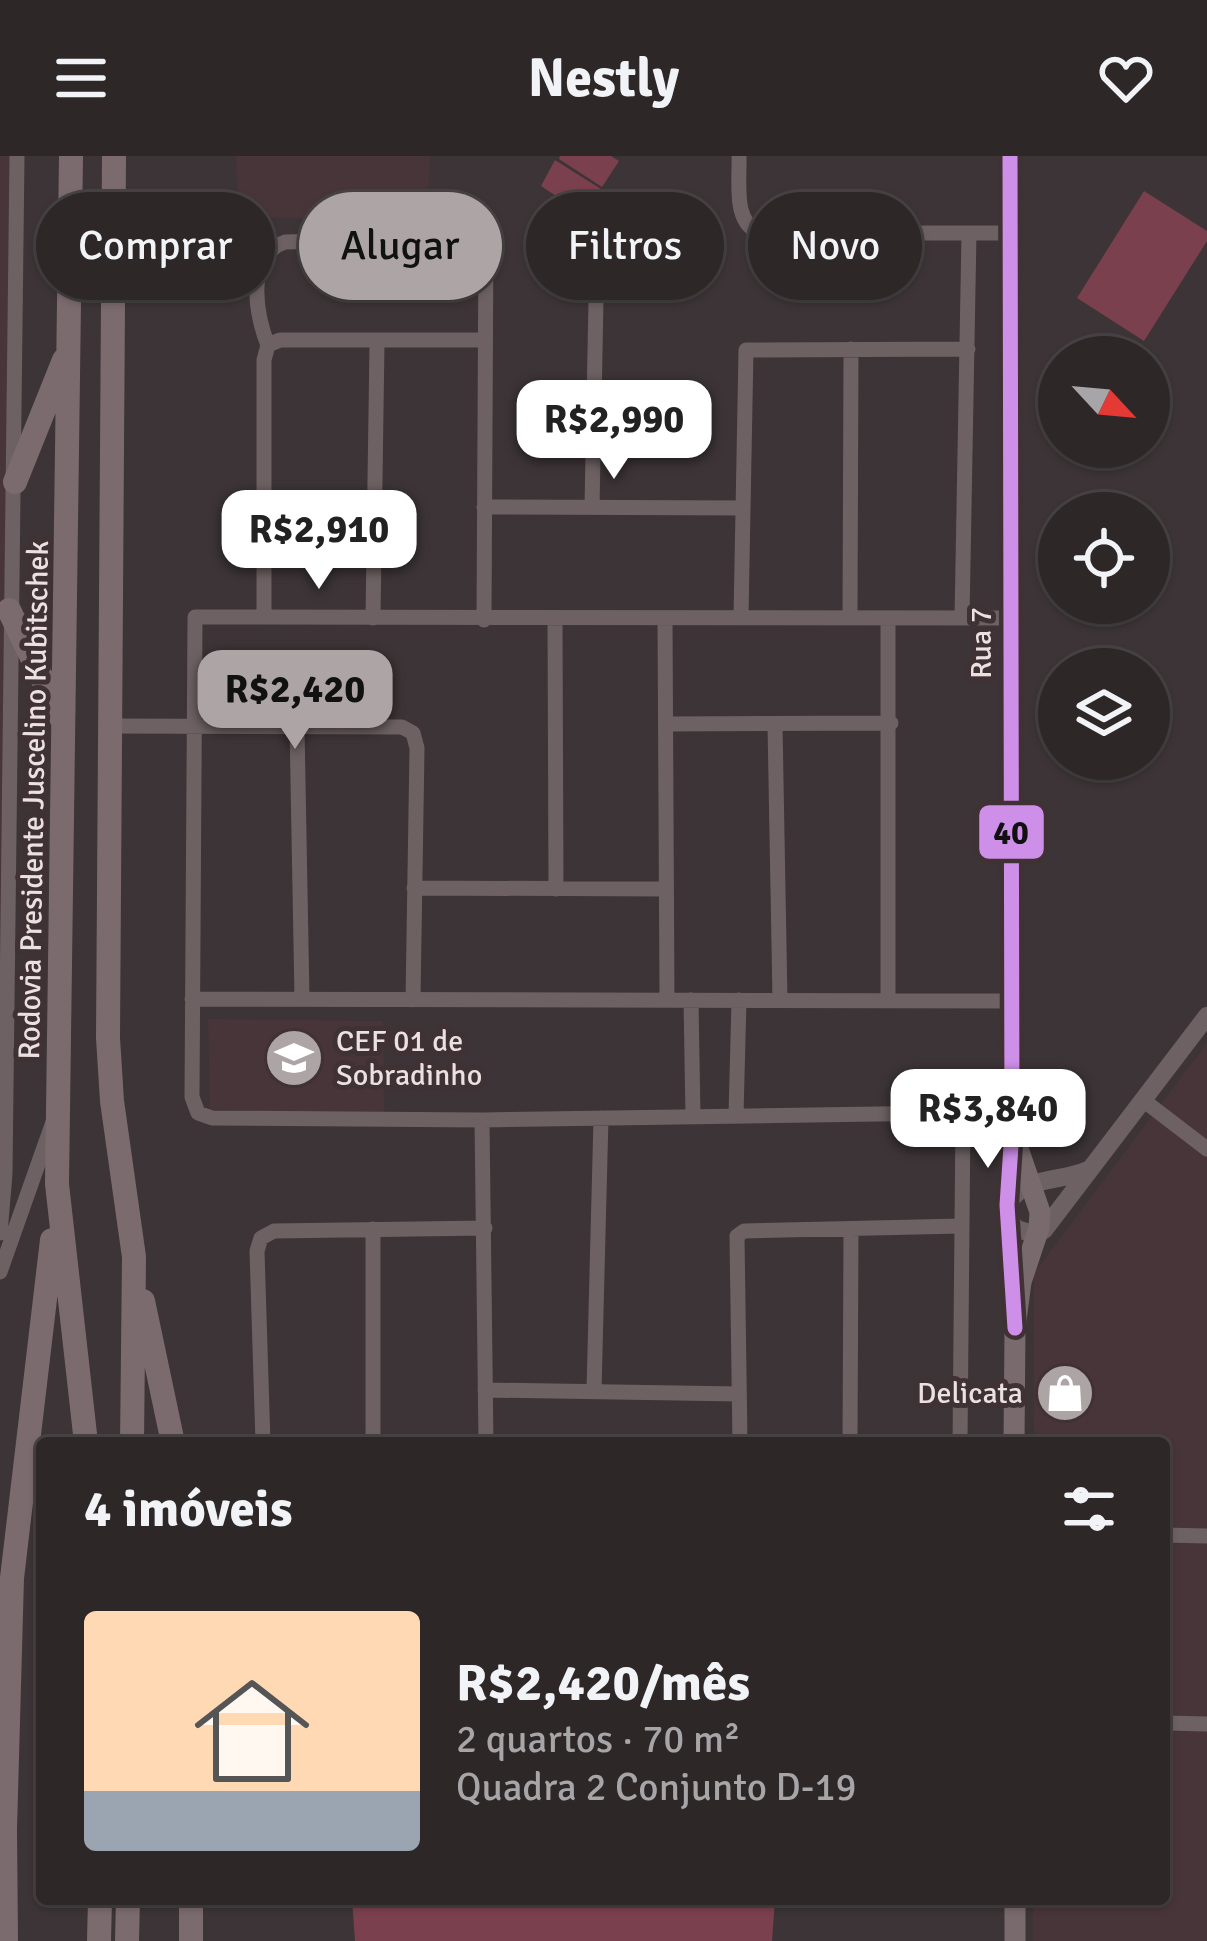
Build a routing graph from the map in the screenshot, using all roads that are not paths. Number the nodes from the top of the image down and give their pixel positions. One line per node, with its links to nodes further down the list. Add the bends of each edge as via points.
1 (17, 156): 8 (street)
2 (71, 156): 13 (highway, Rodovia Presidente Juscelino Kubitschek)
3 (114, 156): 37 (highway)
4 (740, 156): 6 (street, via 742,218 751,230)
5 (1010, 156): 7 (main road, Rua 7)
6 (969, 233): 7 (street); 15 (street)
7 (1010, 233): 29 (main road, Rua 7)
8 (8, 267): 16 (street)
9 (596, 300): 20 (street)
10 (485, 340): 11 (street); 12 (street, via 486,237 270,247 259,293); 19 (street)
11 (377, 343): 12 (street); 24 (street)
12 (268, 345): 22 (street)
13 (69, 347): 18 (highway); 39 (highway, Rodovia Presidente Juscelino Kubitschek)
14 (851, 349): 15 (street); 21 (street, via 746,350); 26 (street)
15 (968, 349): 28 (street)
16 (8, 419): 17 (street)
17 (8, 452): 18 (street)
18 (15, 482): 32 (street)
19 (484, 506): 20 (street); 30 (street)
20 (592, 507): 21 (street)
21 (743, 508): 23 (street)
22 (264, 617): 24 (street); 34 (street, via 195,617)
23 (741, 617): 25 (street); 26 (street)
24 (373, 618): 30 (street)
25 (665, 618): 31 (street); 35 (street)
26 (850, 618): 27 (street)
27 (889, 618): 28 (street); 33 (street)
28 (962, 618): 29 (street)
29 (1011, 618): 53 (main road, Rua 7)
30 (484, 620): 31 (street)
31 (555, 620): 42 (street)
32 (6, 621): 39 (highway); 40 (street)
33 (891, 723): 36 (street); 52 (street)
34 (194, 724): 37 (street); 38 (street); 45 (street)
35 (668, 724): 36 (street); 43 (street)
36 (775, 725): 51 (street)
37 (112, 726): 76 (highway, via 108,1038)
38 (297, 727): 41 (street, via 412,734); 46 (street)
39 (65, 728): 56 (highway, Rodovia Presidente Juscelino Kubitschek)
40 (5, 784): 44 (street)
41 (414, 888): 42 (street); 47 (street)
42 (556, 889): 43 (street)
43 (665, 889): 48 (street)
44 (4, 979): 67 (street)
45 (192, 999): 46 (street); 61 (street, via 198,1113)
46 (302, 999): 47 (street)
47 (413, 1000): 48 (street)
48 (667, 1000): 49 (street)
49 (691, 1000): 50 (street); 60 (street)
50 (739, 1000): 51 (street); 57 (street)
51 (780, 1000): 52 (street)
52 (888, 1000): 53 (street)
53 (1011, 1001): 62 (main road, Rua 7)
54 (1207, 1016): 55 (street)
55 (1143, 1100): 63 (street); 64 (street)
56 (60, 1105): 66 (highway, Rodovia Presidente Juscelino Kubitschek); 68 (street)
57 (736, 1115): 58 (street); 60 (street)
58 (963, 1115): 62 (street); 70 (street)
59 (601, 1118): 60 (street); 61 (street); 80 (street)
60 (693, 1118)
61 (482, 1120): 72 (street)
62 (1012, 1121): 65 (main road, Rua 7); 69 (main road, Rua 7)
63 (1207, 1149)
64 (1088, 1170): 65 (street); 75 (street)
65 (1031, 1182): 69 (street); 75 (main road, Rua 7, via 1040,1212)
66 (57, 1184): 82 (highway, Rodovia Presidente Juscelino Kubitschek); 100 (highway, via 12,1578)
67 (2, 1189): 68 (street); 74 (street)
68 (29, 1189): 77 (street)
69 (1007, 1212): 75 (street); 78 (main road, Rua 7)
70 (961, 1226): 73 (street); 90 (street)
71 (373, 1228): 72 (street); 85 (street, via 261,1238); 86 (street)
72 (485, 1228): 79 (street)
73 (851, 1230): 81 (street, via 737,1236); 89 (street)
74 (0, 1233)
75 (1036, 1235): 78 (main road, Rua 7)
76 (134, 1257): 83 (highway); 84 (highway)
77 (0, 1272)
78 (1015, 1328): 91 (main road, Rua 7)
79 (485, 1390): 80 (street); 87 (street)
80 (594, 1390): 81 (street)
81 (739, 1394): 88 (street)
82 (85, 1437)
83 (132, 1437)
84 (172, 1437)
85 (262, 1437)
86 (373, 1437)
87 (486, 1437)
88 (740, 1437)
89 (850, 1437)
90 (960, 1437)
91 (1014, 1437)
92 (1170, 1534): 93 (street)
93 (1207, 1536)
94 (1170, 1723): 95 (street)
95 (1207, 1724)
96 (100, 1905): 101 (highway)
97 (128, 1905): 102 (highway)
98 (191, 1905): 103 (highway)
99 (1015, 1905): 104 (main road)
100 (6, 1941)
101 (99, 1941)
102 (127, 1941)
103 (193, 1941)
104 (1015, 1941)

